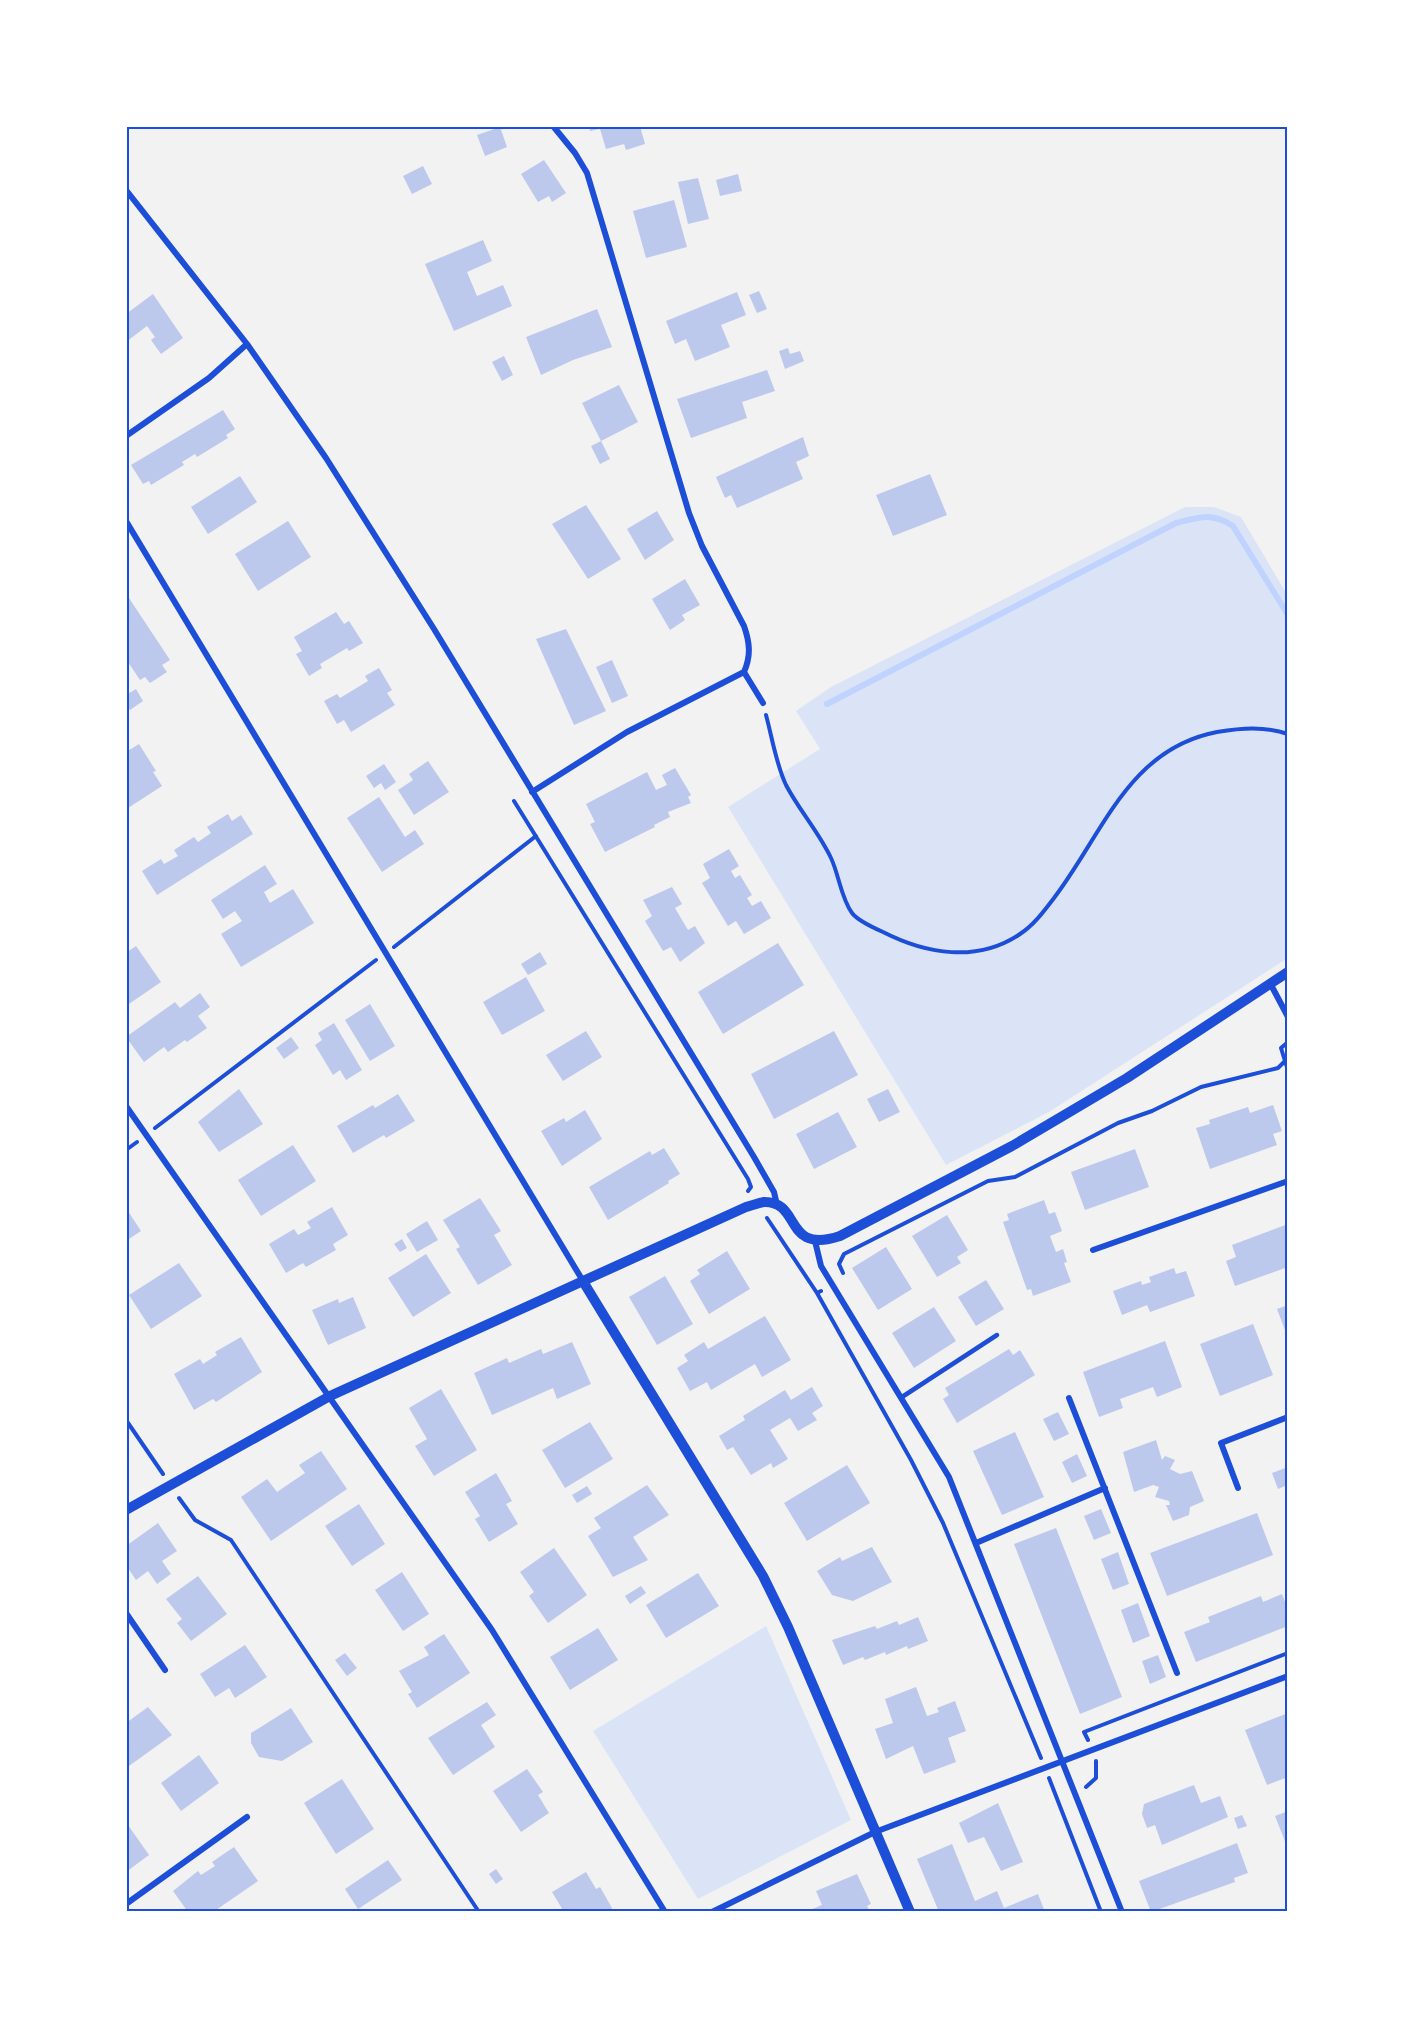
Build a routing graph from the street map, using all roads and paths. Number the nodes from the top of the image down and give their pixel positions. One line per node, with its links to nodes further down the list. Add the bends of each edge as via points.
1 (553, 126): 6 (street, via 586,173 689,513 748,637 749,659)
2 (126, 190): 3 (street)
3 (248, 344): 4 (street, via 209,378); 9 (street, via 374,532)
4 (126, 436)
5 (126, 520): 12 (street)
6 (744, 672): 7 (street); 9 (street, via 627,732)
7 (763, 703): 8 (path, via 786,784 818,832 853,914 905,943 941,953 977,952 999,946 1038,919 1124,790 1154,759 1198,736 1239,728 1273,729)
8 (1288, 734)
9 (532, 792): 23 (street, via 754,1157)
10 (514, 801): 11 (path)
11 (536, 836): 12 (path); 24 (path, via 748,1179 751,1187 740,1195)
12 (386, 953): 20 (path); 28 (street)
13 (1288, 972): 14 (street)
14 (1270, 983): 15 (street); 26 (street, via 1127,1077 1012,1146 840,1236)
15 (1288, 1017)
16 (1288, 1042): 17 (path, via 1281,1048)
17 (1285, 1061): 18 (path); 29 (path, via 1278,1068 1201,1087 1015,1177 988,1181 844,1254 839,1264 845,1277)
18 (1288, 1070)
19 (126, 1106): 20 (street)
20 (146, 1135): 21 (path); 32 (street)
21 (126, 1150)
22 (1288, 1182): 27 (street)
23 (777, 1205): 24 (street, via 764,1202); 26 (street, via 803,1237)
24 (746, 1207): 28 (street)
25 (764, 1215): 30 (path)
26 (815, 1241): 29 (street, via 821,1266)
27 (1093, 1250)
28 (584, 1283): 32 (street); 49 (street, via 763,1576)
29 (832, 1284): 30 (path); 33 (street)
30 (817, 1293): 47 (path, via 943,1523)
31 (997, 1335): 33 (lane)
32 (330, 1396): 37 (street); 52 (street, via 492,1630)
33 (902, 1397): 41 (street, via 949,1477)
34 (1069, 1398): 38 (street)
35 (1288, 1417): 39 (street, via 1221,1443)
36 (126, 1420): 37 (path)
37 (170, 1485): 40 (street); 51 (path, via 195,1520 231,1540)
38 (1106, 1488): 41 (street); 44 (street)
39 (1238, 1488)
40 (126, 1510)
41 (976, 1543): 46 (street)
42 (126, 1612): 43 (street)
43 (165, 1670)
44 (1178, 1673)
45 (1288, 1676): 46 (street)
46 (1063, 1763): 47 (street); 56 (street)
47 (1046, 1769): 49 (street); 55 (path)
48 (247, 1817): 50 (street)
49 (875, 1832): 53 (street); 54 (street)
50 (126, 1904)
51 (479, 1912)
52 (665, 1912)
53 (712, 1912)
54 (910, 1912)
55 (1101, 1912)
56 (1122, 1912)

